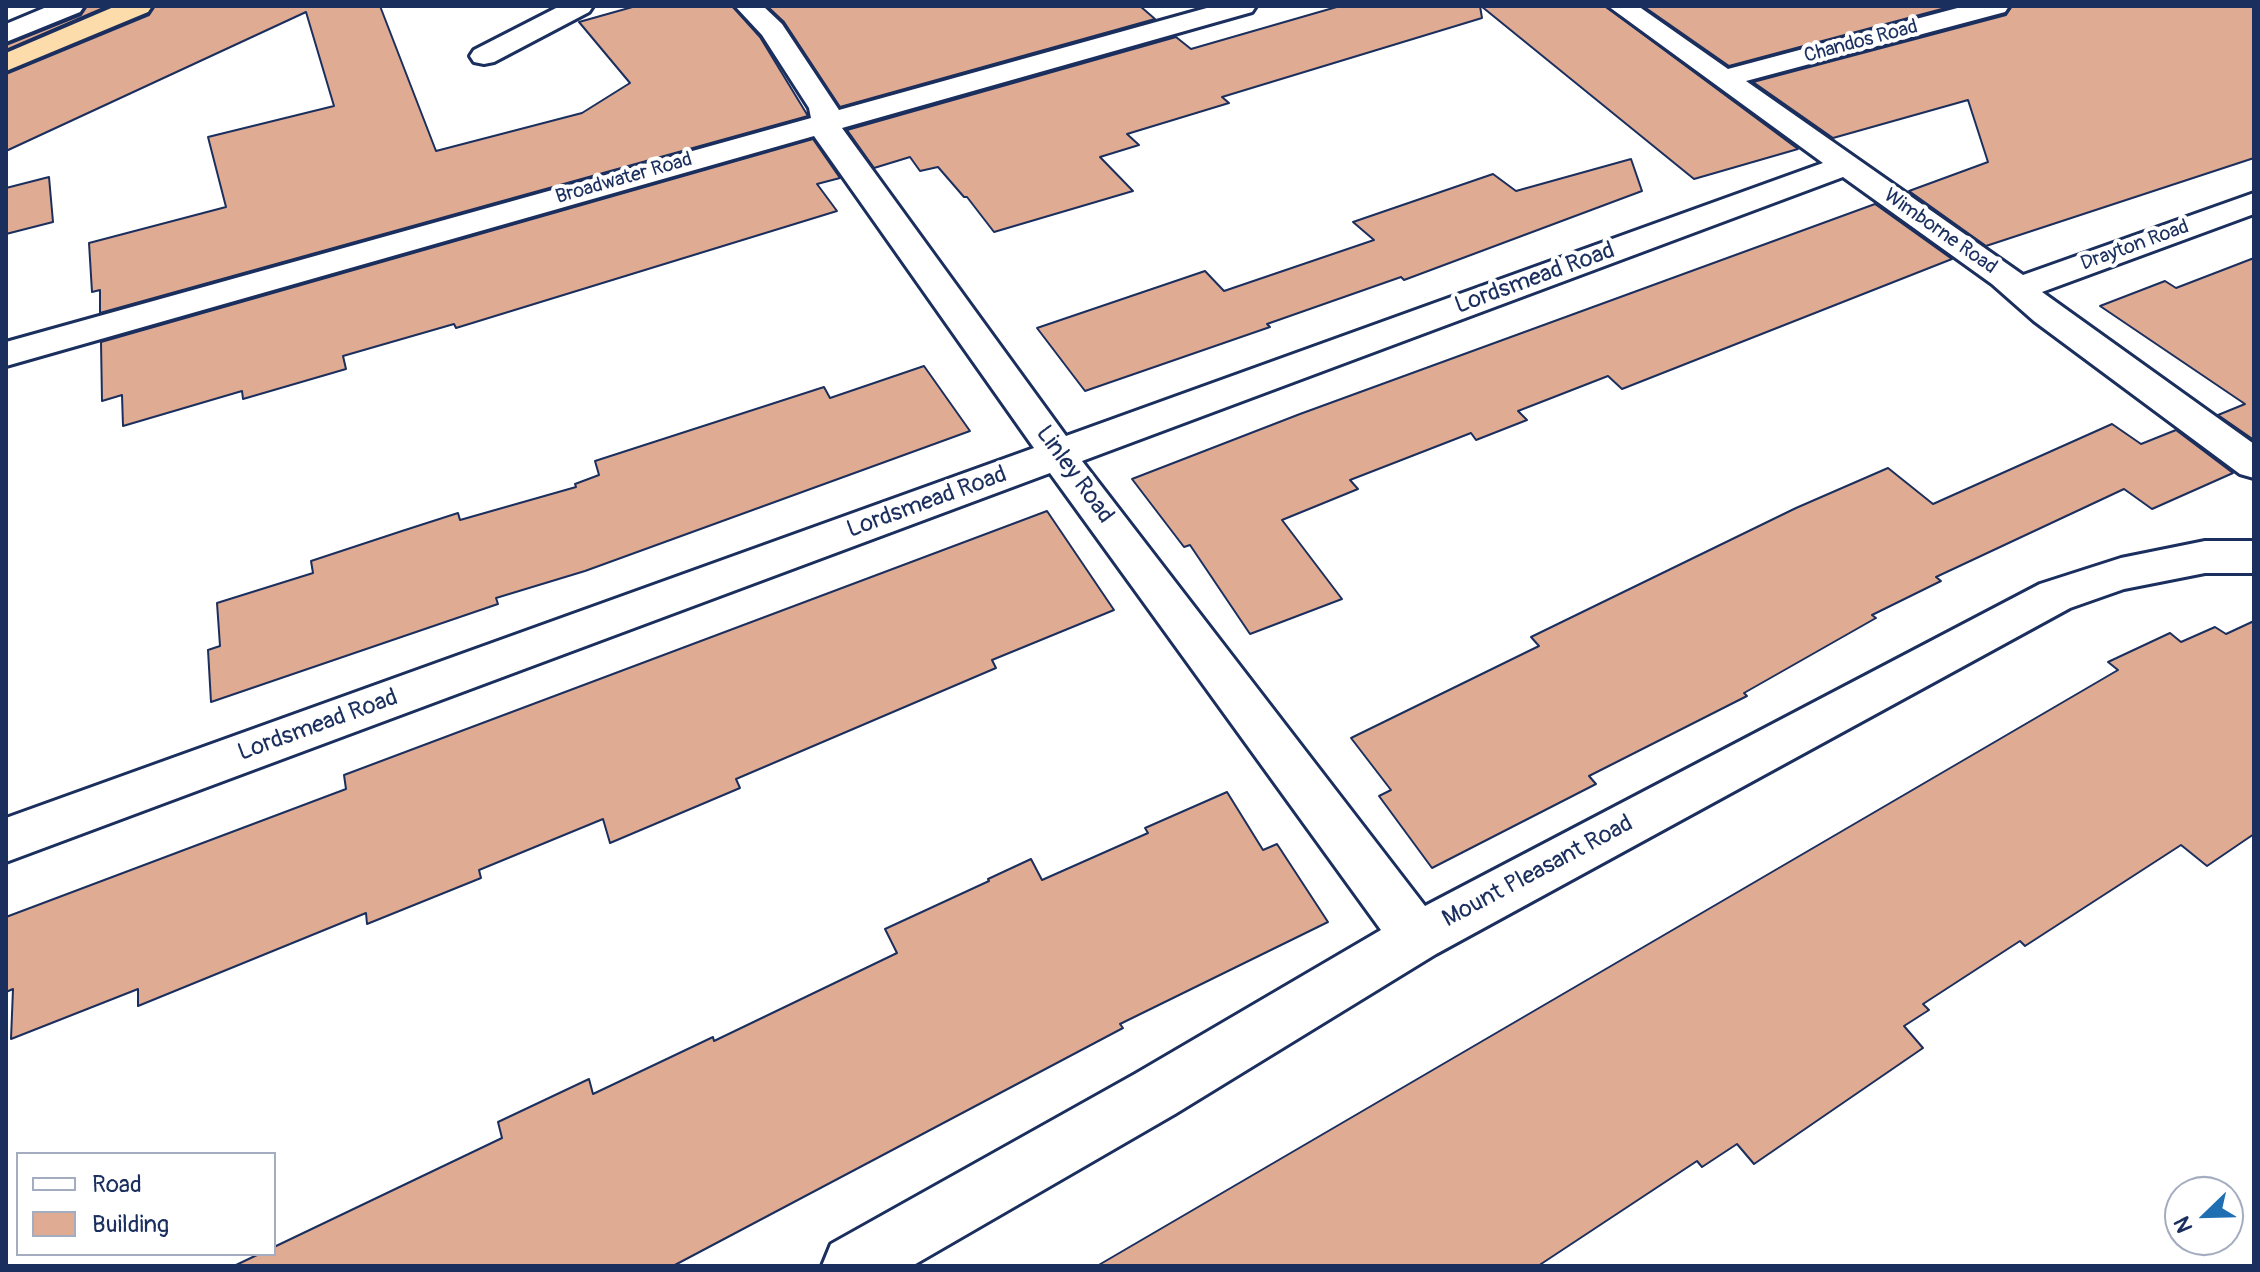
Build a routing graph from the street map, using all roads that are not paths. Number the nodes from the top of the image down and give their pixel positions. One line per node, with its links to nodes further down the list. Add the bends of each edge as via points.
1 (71, 6): 9 (street)
2 (139, 6): 11 (highway)
3 (580, 6): 10 (street)
4 (748, 6): 13 (street, Linley Road, via 772,30 824,108)
5 (1243, 6): 8 (street, Broadwater Road)
6 (1621, 6): 12 (street, Wimborne Road)
7 (1996, 6): 12 (street, Chandos Road)
8 (1187, 12): 13 (street, Broadwater Road)
9 (6, 34)
10 (484, 56)
11 (6, 63)
12 (1725, 78): 14 (street, Wimborne Road)
13 (824, 122): 17 (street, Broadwater Road); 18 (street, Linley Road)
14 (1847, 165): 16 (street, Wimborne Road); 18 (street, Lordsmead Road)
15 (2254, 203): 16 (street, Drayton Road)
16 (2010, 283): 19 (street, Wimborne Road)
17 (6, 354)
18 (1058, 455): 21 (street, Lordsmead Road); 22 (street, Linley Road)
19 (2254, 464)
20 (2254, 557): 22 (street, Mount Pleasant Road, via 2205,557 2121,574 2055,596)
21 (6, 840)
22 (1417, 937): 23 (street, Mount Pleasant Road)
23 (853, 1266)

